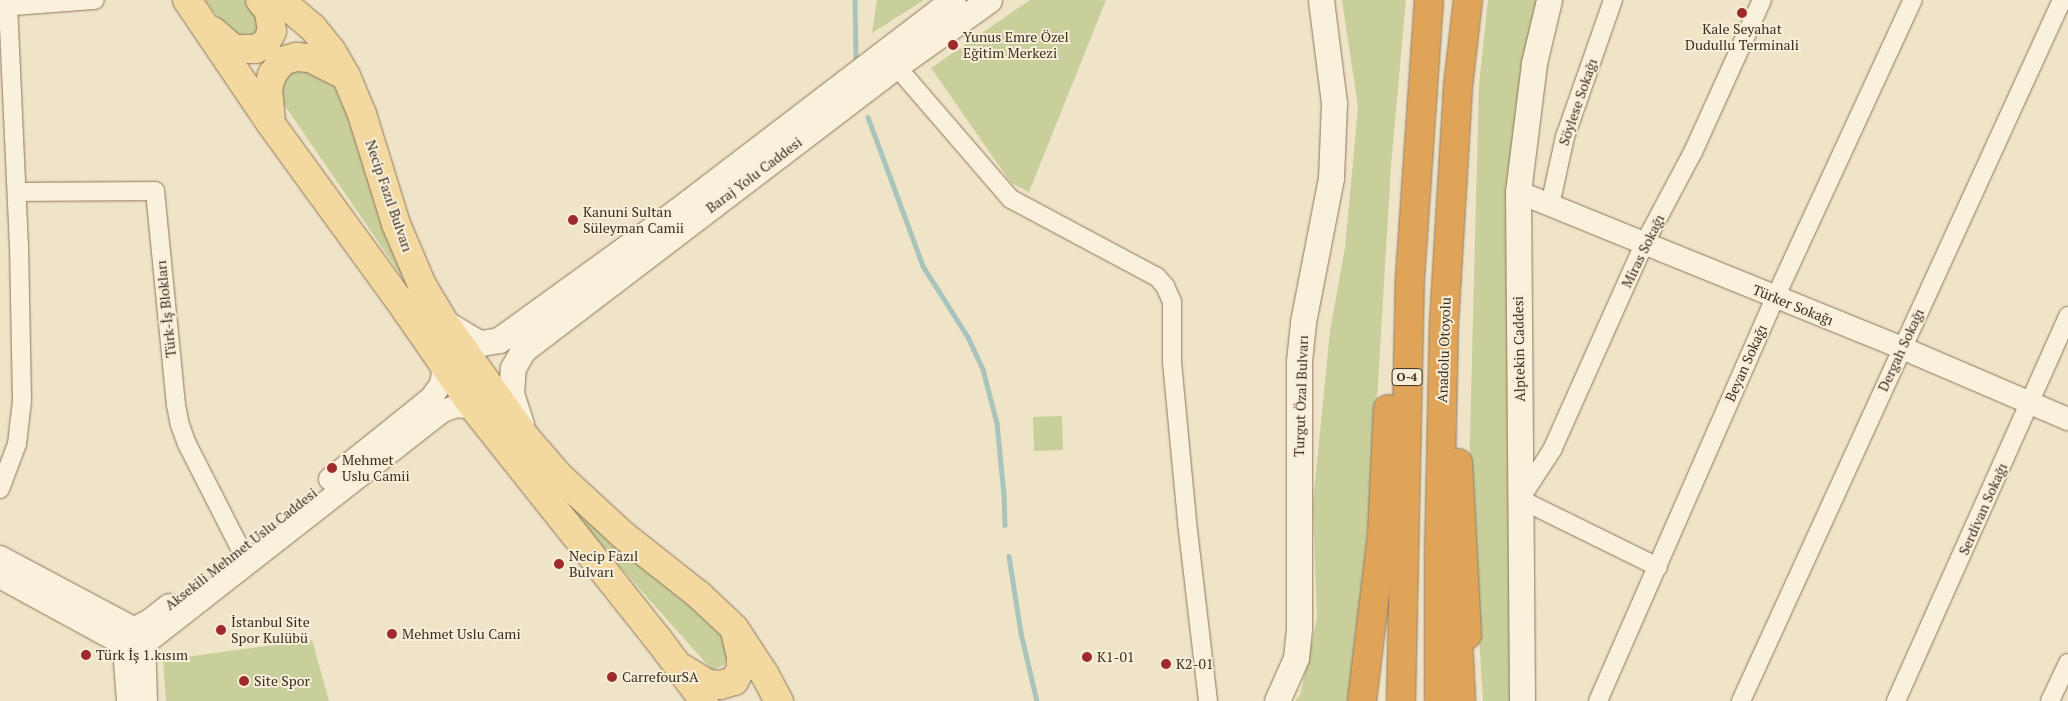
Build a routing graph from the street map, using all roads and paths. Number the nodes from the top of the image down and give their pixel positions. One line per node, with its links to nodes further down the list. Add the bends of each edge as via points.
1 (95, 0): 14 (street)
2 (260, 0): 15 (main road, via 269,11 272,31 266,43 256,49 234,49)
3 (280, 0): 18 (main road, Necip Fazıl Bulvarı, via 313,28)
4 (952, 0): 25 (main road, Baraj Yolu Caddesi)
5 (988, 0): 17 (main road, Baraj Yolu Caddesi)
6 (1321, 0): 53 (main road, Turgut Özal Bulvarı, via 1334,103 1331,178 1303,322 1299,361 1299,627 1296,658)
7 (1429, 0): 16 (highway, O-4)
8 (1468, 0): 19 (highway, Anadolu Otoyolu / O-4)
9 (1549, 0): 23 (main road, Alptekin Caddesi, via 1534,63)
10 (1613, 0): 24 (street, Söylese Sokağı, via 1564,137)
11 (1762, 0): 26 (street, Miras Sokağı, via 1692,152)
12 (1913, 0): 27 (street, Beyan Sokağı)
13 (2062, 0): 30 (street, Dergah Sokağı)
14 (4, 7): 21 (street)
15 (193, 8): 20 (main road)
16 (1425, 53): 43 (highway, via 1395,261); 56 (highway, O-4, via 1410,288)
17 (896, 66): 25 (main road, Baraj Yolu Caddesi); 52 (street, via 1011,200 1157,277 1165,286 1172,302 1172,362)
18 (346, 76): 20 (main road, via 310,58 282,61 268,88); 29 (main road, Necip Fazıl Bulvarı, via 362,114 396,224 422,285)
19 (1458, 86): 35 (highway); 57 (highway, Anadolu Otoyolu / O-4, via 1444,323)
20 (271, 124): 31 (main road)
21 (7, 137): 22 (street)
22 (17, 192): 37 (street, via 22,401 17,444); 39 (street, Türk-İş Blokları, via 155,191 180,425)
23 (1518, 192): 24 (street, Türker Sokağı); 38 (main road, Alptekin Caddesi)
24 (1550, 205): 26 (street, Türker Sokağı)
25 (683, 218): 29 (main road, Baraj Yolu Caddesi, via 499,340 475,341); 36 (main road, Baraj Yolu Caddesi, via 523,350 513,368 510,394)
26 (1644, 244): 27 (street, Türker Sokağı); 38 (street, Miras Sokağı, via 1552,450)
27 (1775, 298): 30 (street, Türker Sokağı); 41 (street, Beyan Sokağı)
28 (2068, 316): 32 (street, Serdivan Sokağı)
29 (444, 322): 36 (main road, Necip Fazıl Bulvarı)
30 (1902, 348): 32 (street, Türker Sokağı); 62 (street, Dergah Sokağı)
31 (440, 360): 33 (main road); 39 (street, Aksekili Mehmet Uslu Caddesi, via 441,384 431,398)
32 (2030, 402): 34 (street, Türker Sokağı); 63 (street, Serdivan Sokağı)
33 (474, 408): 45 (street, Aksekili Mehmet Uslu Caddesi, via 457,406 443,411); 47 (main road)
34 (2068, 419)
35 (1456, 429): 58 (highway, via 1456,615); 59 (highway)
36 (526, 438): 44 (main road, Necip Fazıl Bulvarı, via 559,476 622,535 699,595)
37 (0, 489)
38 (1520, 499): 41 (street); 60 (main road, Alptekin Caddesi)
39 (241, 550): 45 (street, Aksekili Mehmet Uslu Caddesi, via 150,620)
40 (0, 556): 45 (street)
41 (1658, 568): 61 (street, Beyan Sokağı)
42 (0, 577): 45 (street)
43 (1377, 582): 54 (highway); 55 (highway)
44 (734, 628): 47 (main road, via 741,669 734,681 708,684); 51 (main road, Necip Fazıl Bulvarı)
45 (133, 639): 48 (street); 49 (street)
46 (2068, 663): 64 (street)
47 (678, 666): 50 (main road)
48 (128, 701)
49 (146, 701)
50 (704, 701)
51 (779, 701)
52 (1208, 701)
53 (1277, 701)
54 (1362, 701)
55 (1370, 701)
56 (1401, 701)
57 (1439, 701)
58 (1461, 701)
59 (1471, 701)
60 (1522, 701)
61 (1598, 701)
62 (1742, 701)
63 (1896, 701)
64 (2050, 701)

